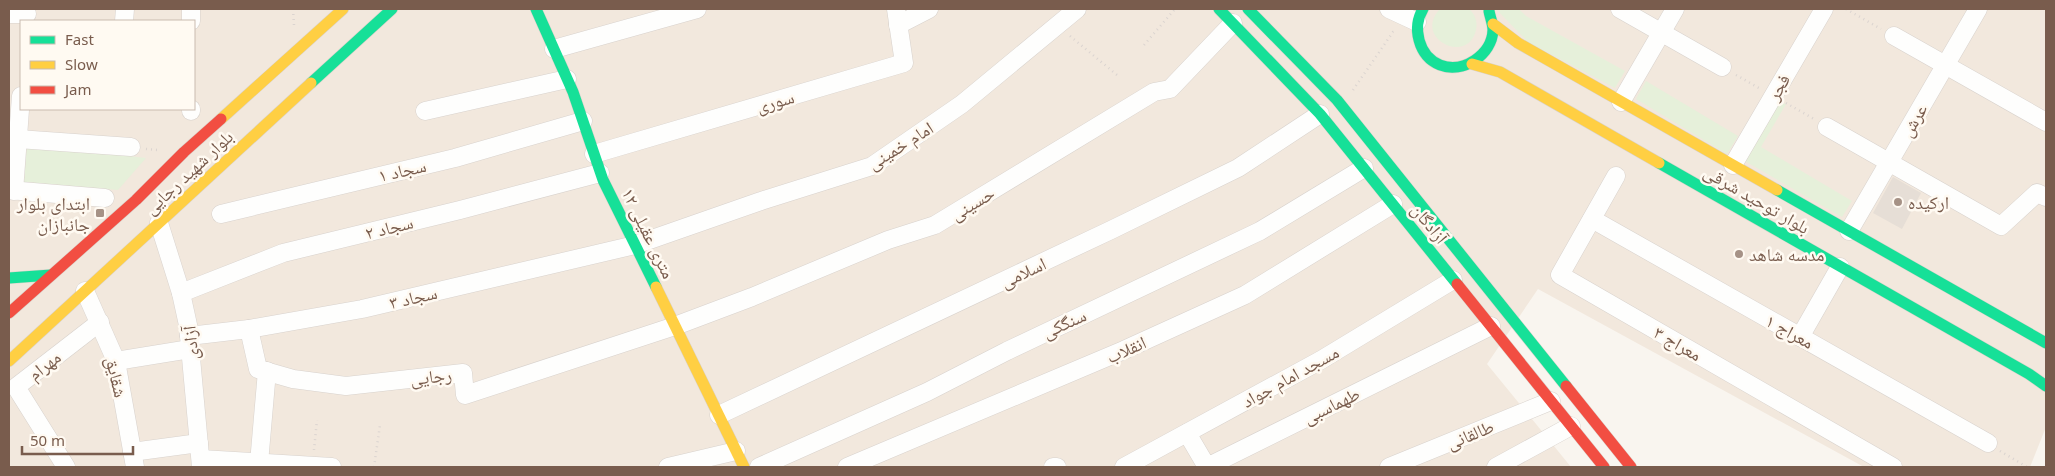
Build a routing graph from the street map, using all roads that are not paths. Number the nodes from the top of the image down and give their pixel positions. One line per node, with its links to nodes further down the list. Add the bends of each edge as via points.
1 (343, 9): 54 (main road, بلوار شهید رجایی)
2 (392, 9): 50 (main road, بلوار شهید رجایی)
3 (536, 9): 25 (main road, ۱۲ متری عقیلی)
4 (697, 9): 25 (street)
5 (929, 9): 18 (street)
6 (1077, 9): 52 (street, امام خمینی, via 962,104 872,166 762,200)
7 (1219, 9): 19 (main road, آزادگان)
8 (1248, 9): 21 (main road, آزادگان)
9 (1389, 9): 17 (street)
10 (1620, 9): 22 (street)
11 (1675, 9): 22 (street)
12 (1824, 9): 41 (street, فجر)
13 (1978, 9): 27 (street, عرش)
14 (1489, 10): 20 (main road)
15 (9, 14): 16 (street)
16 (27, 15)
17 (1420, 16): 26 (main road, via 1417,35 1428,56 1449,67)
18 (897, 17): 39 (street, سوری, via 904,63)
19 (1234, 23): 24 (main road, آزادگان); 62 (street, حسینی, via 1170,90 1154,92 935,225 888,240 752,298)
20 (1493, 24): 26 (main road, via 1489,47); 30 (main road, بلوار توحید شرقی, via 1518,43)
21 (1267, 28): 24 (main road); 94 (main road, آزادگان, via 1337,100)
22 (1661, 32): 28 (street); 30 (street)
23 (1894, 36): 27 (street)
24 (1252, 42): 33 (main road, آزادگان)
25 (554, 49): 29 (main road, ۱۲ متری عقیلی)
26 (1472, 64): 53 (main road, بلوار توحید شرقی, via 1500,72)
27 (1945, 65): 35 (street); 40 (street, عرش)
28 (1722, 67)
29 (568, 80): 32 (street); 34 (main road, ۱۲ متری عقیلی)
30 (1621, 102): 41 (main road, بلوار توحید شرقی)
31 (20, 110): 37 (street)
32 (426, 111)
33 (1320, 114): 42 (main road, آزادگان); 73 (street, اسلامی, via 1238,168)
34 (583, 121): 39 (main road, ۱۲ متری عقیلی); 48 (street, سجاد ۱, via 455,158)
35 (2046, 122)
36 (1827, 127): 40 (street)
37 (18, 138): 38 (street); 44 (street)
38 (131, 147)
39 (594, 154): 43 (main road, ۱۲ متری عقیلی)
40 (1889, 162): 45 (street, via 2001,226 2036,193); 51 (street, عرش)
41 (1733, 165): 51 (main road, بلوار توحید شرقی)
42 (1364, 168): 47 (main road, آزادگان); 86 (street, سنگکی, via 1260,231 1007,350 927,392)
43 (600, 173): 52 (main road, ۱۲ متری عقیلی); 59 (street, سجاد ۲, via 283,253)
44 (12, 190): 46 (street)
45 (2046, 197)
46 (105, 198)
47 (1393, 204): 57 (main road, آزادگان); 87 (street, انقلاب, via 1246,295)
48 (221, 214)
49 (1592, 219): 55 (street); 55 (street, via 1616,176); 65 (street, معراج ۱)
50 (159, 223): 58 (main road, بلوار شهید رجایی); 59 (street, آزادی)
51 (1849, 231): 67 (main road, بلوار توحید شرقی)
52 (635, 245): 62 (main road, ۱۲ متری عقیلی); 64 (street, سجاد ۳, via 362,309)
53 (1840, 266): 65 (street); 71 (main road, بلوار توحید شرقی)
54 (51, 275): 56 (main road); 60 (main road, بلوار شهید رجایی)
55 (1560, 275): 95 (street, معراج ۳)
56 (9, 278)
57 (1453, 280): 63 (main road, آزادگان); 75 (street, مسجد امام جواد, via 1321,360)
58 (85, 291): 61 (street, شقایق); 68 (main road, بلوار شهید رجایی)
59 (182, 293): 66 (street, آزادی)
60 (9, 313)
61 (100, 322): 69 (street, شقایق); 82 (street, مهرام, via 16,387)
62 (675, 326): 70 (street, رجایی, via 465,395 463,373 346,386 293,379); 73 (main road, ۱۲ متری عقیلی)
63 (1491, 326): 72 (main road, آزادگان); 75 (street, طهماسبی, via 1207,467)
64 (248, 329): 66 (street, سجاد ۳); 70 (street, via 258,369)
65 (1800, 337): 76 (street, معراج ۱)
66 (190, 342): 69 (street, سجاد ۳); 78 (street, آزادی)
67 (2046, 343)
68 (9, 361)
69 (116, 361): 79 (street, شقایق)
70 (268, 371): 80 (street)
71 (2046, 386)
72 (1551, 401): 74 (main road, آزادگان); 91 (street, طالقانی)
73 (719, 415): 77 (main road, ۱۲ متری عقیلی)
74 (1571, 426): 92 (street); 93 (main road, آزادگان)
75 (1187, 433): 90 (street, مسجد امام جواد)
76 (1988, 443)
77 (736, 451): 84 (street); 85 (main road, ۱۲ متری عقیلی)
78 (200, 457): 79 (street); 80 (street)
79 (134, 460)
80 (259, 463): 81 (street)
81 (313, 466): 83 (street)
82 (66, 467)
83 (332, 467)
84 (668, 467)
85 (744, 467)
86 (759, 467)
87 (847, 467)
88 (1053, 467): 89 (street)
89 (1057, 467)
90 (1124, 467)
91 (1389, 467)
92 (1496, 467)
93 (1604, 467)
94 (1631, 467)
95 (1894, 467)

